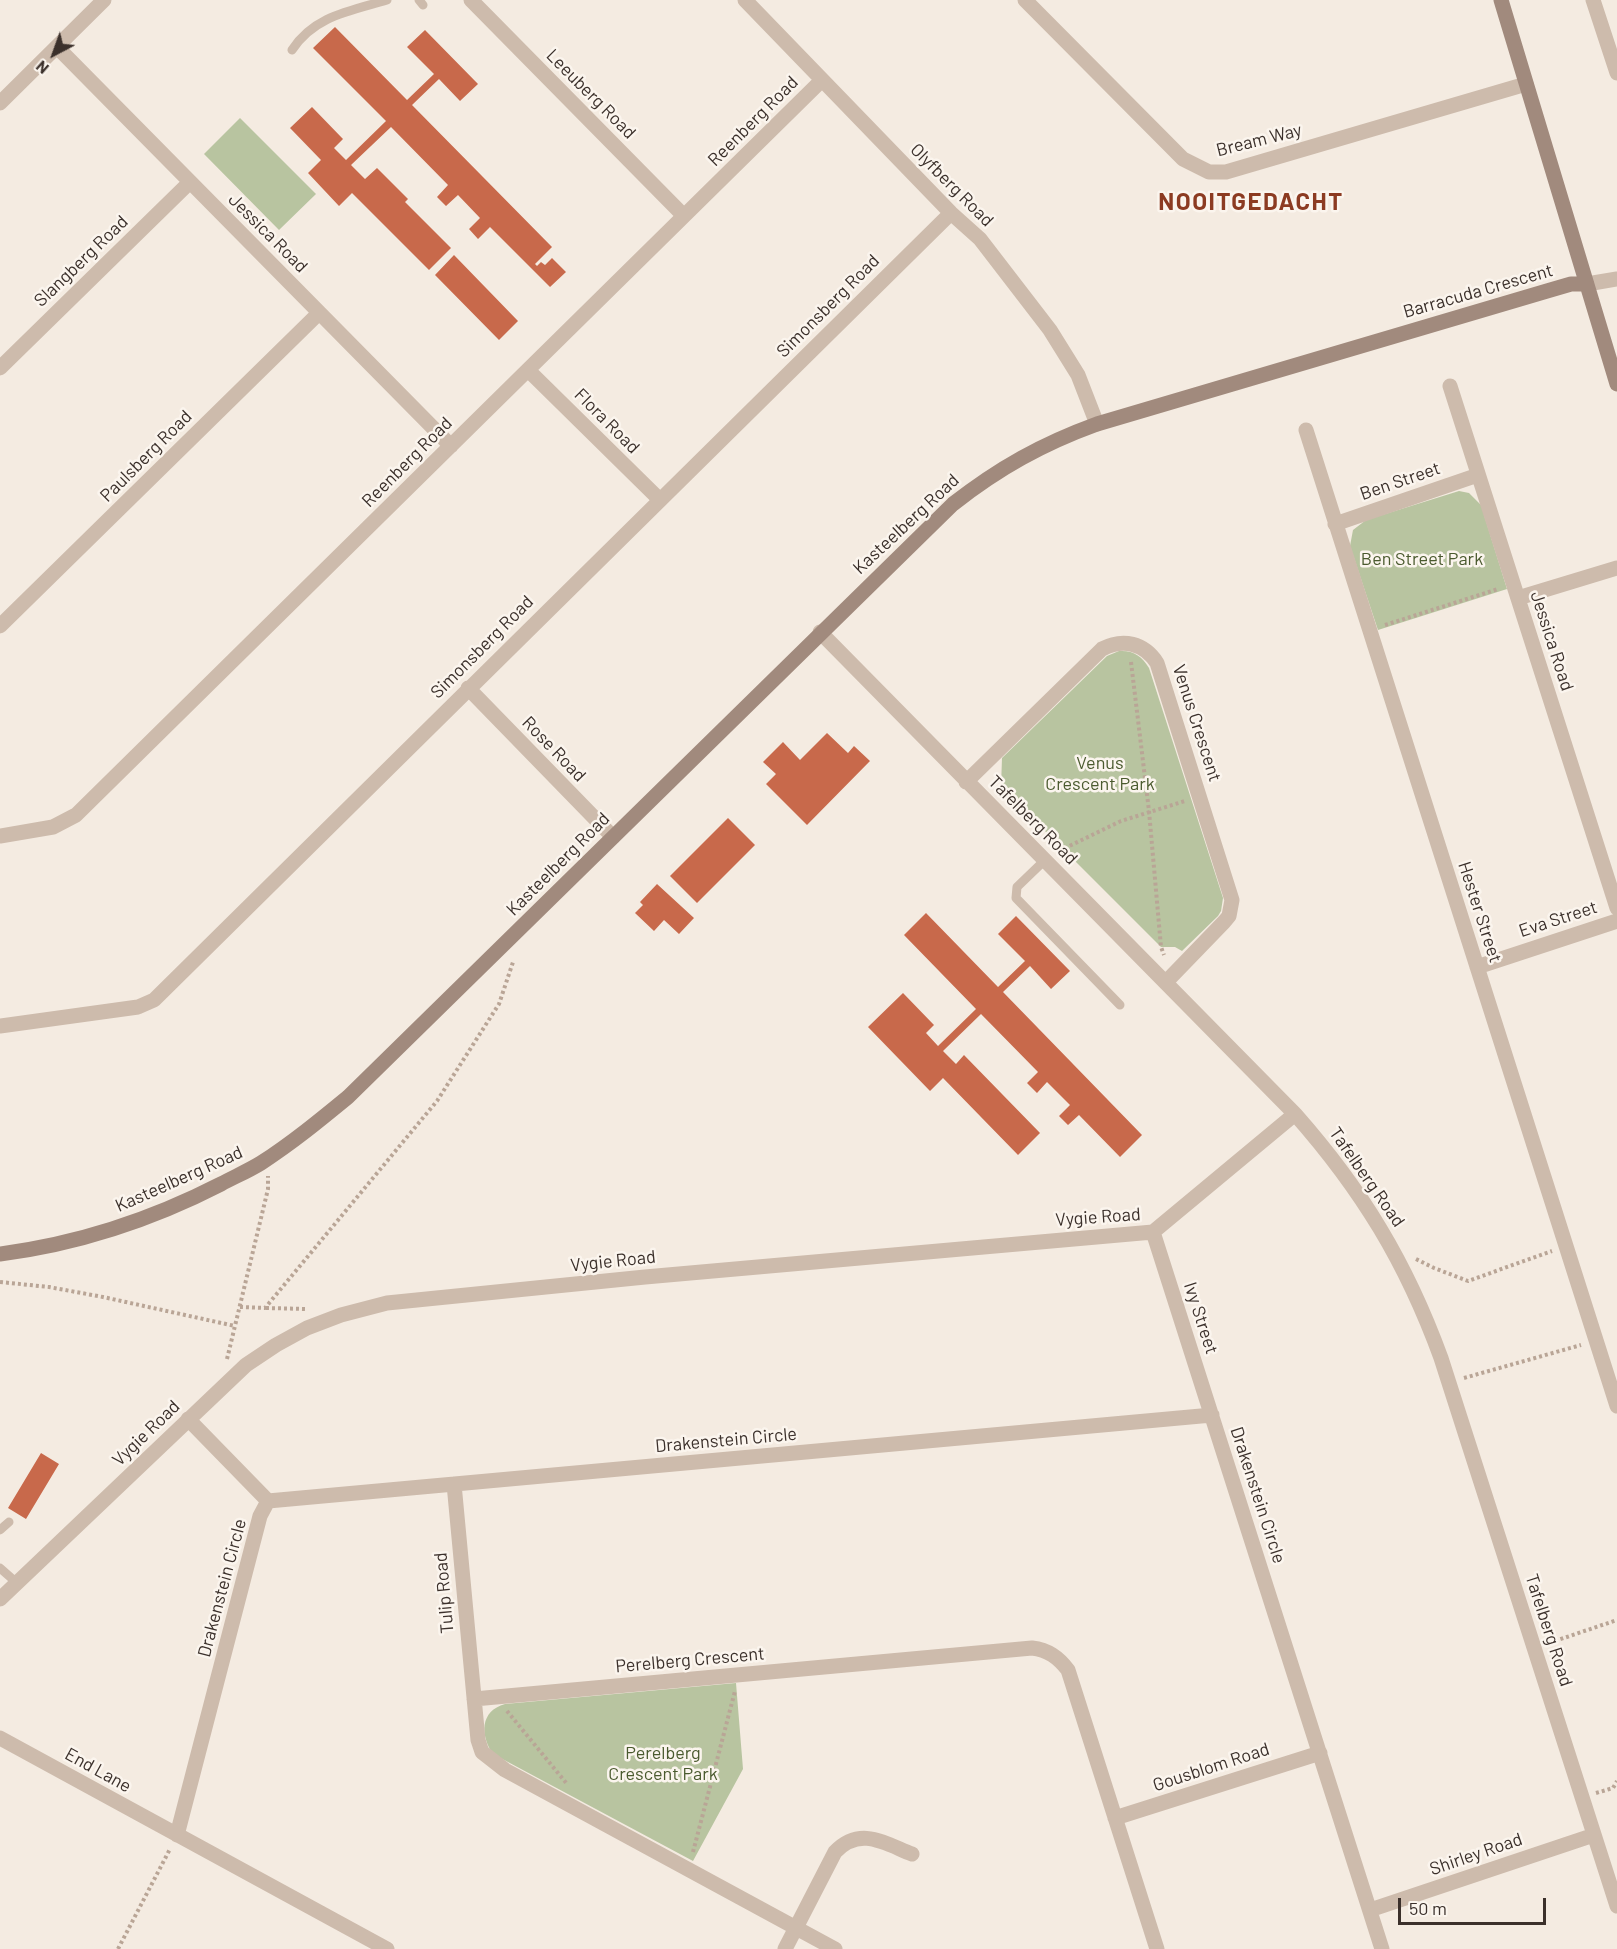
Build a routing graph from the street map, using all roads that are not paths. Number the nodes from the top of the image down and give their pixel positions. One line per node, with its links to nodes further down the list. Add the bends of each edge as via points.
1 (104, 0): 8 (street)
2 (387, 0): 9 (lane, via 320,21)
3 (471, 0): 16 (street, Leeuberg Road)
4 (745, 0): 11 (street, Olyfberg Road)
5 (1025, 0): 12 (street, Bream Way, via 1182,159 1209,172 1226,172)
6 (1501, 0): 12 (street)
7 (1593, 0): 10 (street)
8 (57, 47): 13 (street); 14 (street, Jessica Road)
9 (292, 50)
10 (1617, 73)
11 (822, 80): 15 (street, Olyfberg Road); 16 (street, Reenberg Road)
12 (1526, 84): 18 (street)
13 (0, 103)
14 (190, 182): 19 (street, Jessica Road); 20 (street, Slangberg Road)
15 (951, 213): 24 (street, Olyfberg Road, via 980,240 1050,330 1078,375); 28 (street, Simonsberg Road)
16 (684, 216): 21 (street, Reenberg Road)
17 (1617, 279): 18 (street)
18 (1587, 284): 22 (street); 24 (street, Barracuda Crescent, via 1571,284)
19 (319, 313): 26 (street, Jessica Road); 32 (street, Paulsberg Road)
20 (0, 368)
21 (528, 370): 26 (street, Reenberg Road); 28 (street, Flora Road)
22 (1617, 384)
23 (1450, 386): 27 (street, Jessica Road)
24 (1097, 424): 33 (street, Kasteelberg Road, via 1034,450 979,484 953,504)
25 (1305, 430): 29 (street, Hester Street)
26 (451, 446): 36 (street, Reenberg Road, via 76,814 53,827)
27 (1478, 475): 29 (street, Ben Street); 31 (street, Jessica Road)
28 (659, 499): 34 (street, Simonsberg Road)
29 (1335, 524): 41 (street, Hester Street)
30 (1617, 568): 31 (street)
31 (1515, 591): 39 (street, Jessica Road)
32 (0, 627)
33 (820, 632): 35 (street, Tafelberg Road); 37 (street, Kasteelberg Road)
34 (468, 688): 37 (street, Rose Road); 44 (street, Simonsberg Road, via 154,1000 138,1007)
35 (966, 782): 38 (street, Tafelberg Road); 42 (street, Venus Crescent, via 1102,649 1129,643 1146,650 1157,663 1231,891 1231,909 1224,922)
36 (0, 836)
37 (613, 837): 47 (street, Kasteelberg Road, via 348,1097 259,1164 203,1193 119,1227 73,1241)
38 (1045, 860): 42 (street, Tafelberg Road); 43 (lane, via 1017,887 1016,898)
39 (1617, 908)
40 (1617, 921): 41 (street, Eva Street)
41 (1477, 967): 48 (street, Hester Street)
42 (1166, 982): 45 (street, Tafelberg Road)
43 (1120, 1005)
44 (0, 1026)
45 (1295, 1114): 46 (street, Vygie Road); 63 (street, Tafelberg Road, via 1346,1175 1392,1247 1423,1311)
46 (1153, 1232): 49 (street, Ivy Street); 50 (street, Vygie Road, via 387,1303 318,1323 276,1345 246,1365)
47 (0, 1254)
48 (1617, 1406)
49 (1212, 1415): 51 (street, Drakenstein Circle); 60 (street, Drakenstein Circle)
50 (188, 1419): 52 (street); 56 (street, Vygie Road)
51 (454, 1484): 52 (street, Drakenstein Circle); 58 (street, Tulip Road)
52 (268, 1501): 62 (street, Drakenstein Circle, via 260,1516)
53 (9, 1521): 54 (lane)
54 (0, 1530)
55 (0, 1568): 56 (lane)
56 (17, 1583): 57 (street, Vygie Road)
57 (0, 1599)
58 (474, 1699): 61 (street, Perelberg Crescent, via 1041,1649 1058,1658 1068,1670); 67 (street, via 477,1740 490,1760)
59 (0, 1738): 62 (street, End Lane)
60 (1320, 1753): 61 (street, Gousblom Road); 66 (street, Drakenstein Circle)
61 (1115, 1818): 71 (street, Perelberg Crescent)
62 (177, 1835): 68 (street)
63 (1594, 1835): 65 (street, Tafelberg Road); 66 (street, Shirley Road)
64 (912, 1854): 67 (street, via 868,1837 842,1845)
65 (1617, 1906)
66 (1370, 1910): 72 (street, Drakenstein Circle)
67 (796, 1928): 69 (street); 70 (street)
68 (387, 1949)
69 (785, 1949)
70 (835, 1949)
71 (1157, 1949)
72 (1382, 1949)

